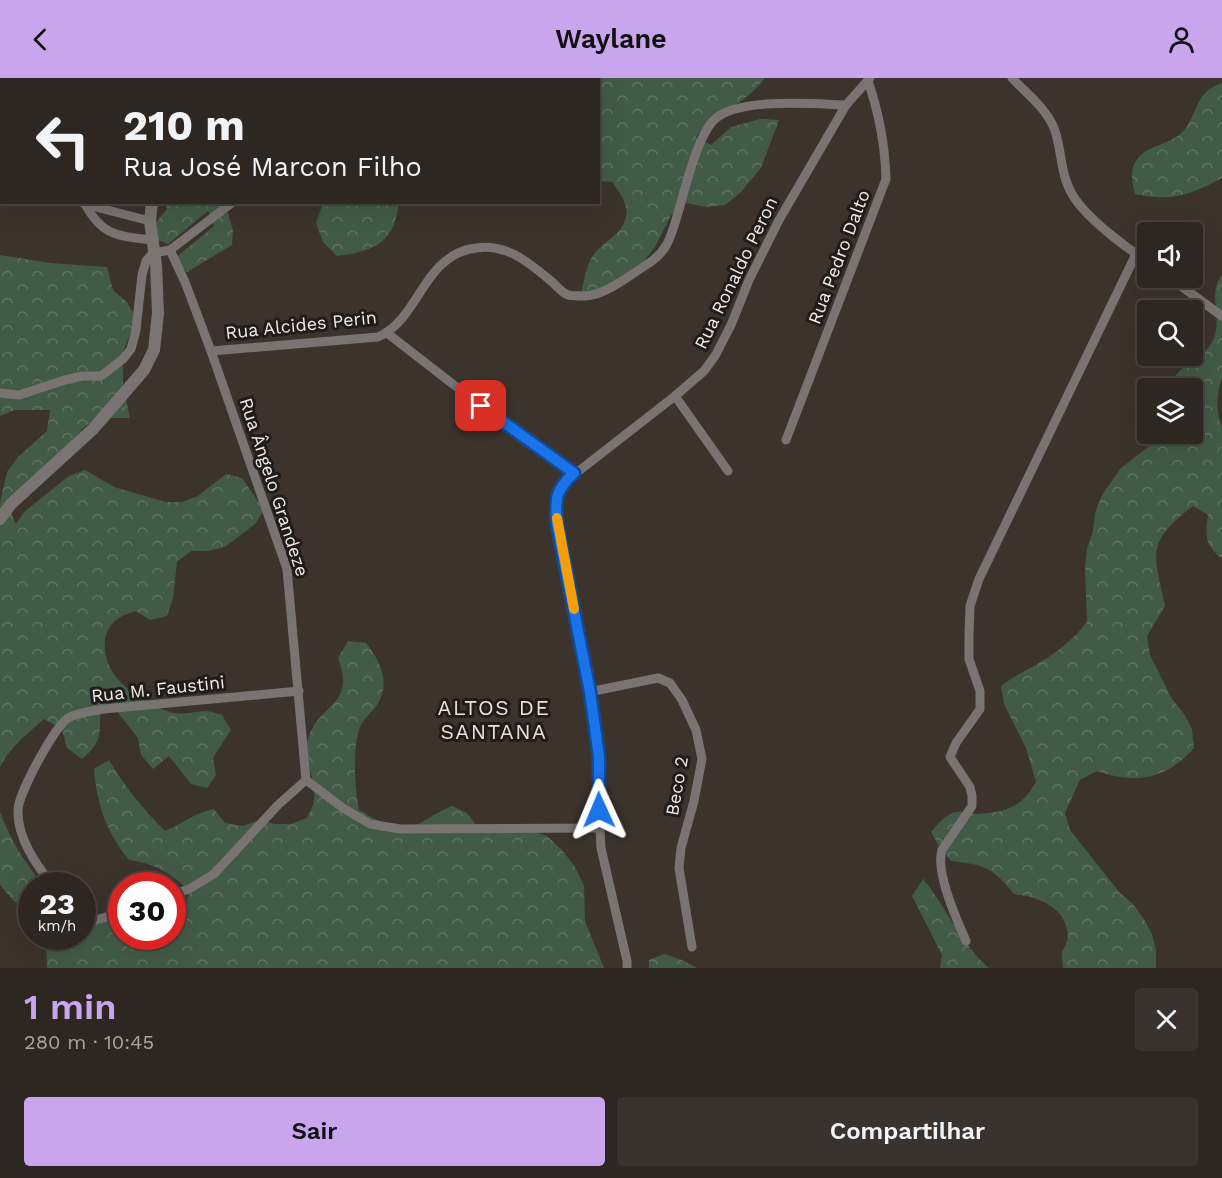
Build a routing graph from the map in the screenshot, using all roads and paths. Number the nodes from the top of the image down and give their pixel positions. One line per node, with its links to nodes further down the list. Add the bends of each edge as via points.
1 (1012, 78): 11 (street, via 1053,126 1064,178 1072,196)
2 (869, 79): 3 (street, Rua Ronaldo Peron); 18 (street, Rua Pedro Dalto, via 885,150 886,179)
3 (846, 105): 14 (street, Rua Alcides Perin, via 768,104 714,119 704,134 664,251 603,291 587,296 567,295 512,252 487,247 470,249 436,268); 17 (street, Rua Ronaldo Peron, via 779,220 715,356)
4 (83, 204): 9 (street, via 110,233)
5 (86, 204): 8 (street)
6 (152, 204): 8 (street)
7 (231, 204): 10 (street)
8 (150, 221): 9 (street)
9 (153, 247): 10 (street); 16 (street, via 142,274 131,349 123,359 101,376 82,376 19,395); 21 (street, via 158,314 154,350 144,370 93,429 11,504)
10 (170, 250): 15 (street, Rua Ângelo Grandeze)
11 (1136, 254): 28 (street, via 992,550 970,606 969,659 980,709 950,757 970,787 972,806 940,856 951,906)
12 (1184, 288): 13 (street)
13 (1222, 316)
14 (387, 333): 15 (street, Rua Alcides Perin, via 378,337); 20 (street)
15 (211, 351): 22 (street, Rua Ângelo Grandeze, via 287,569)
16 (0, 393)
17 (675, 396): 19 (street); 20 (street, Rua Ronaldo Peron)
18 (786, 440)
19 (728, 471)
20 (574, 473): 23 (street, Rua Ronaldo Peron, via 558,492 557,525)
21 (0, 519)
22 (299, 691): 24 (street, Rua Ângelo Grandeze); 26 (street, Rua M. Faustini, via 104,709 66,719 21,796 18,810 30,854)
23 (590, 692): 25 (street, Rua Ronaldo Peron, via 599,757); 29 (street, Beco 2, via 658,678 670,683 696,730 702,759 679,868)
24 (306, 780): 25 (street, via 370,824 400,829); 27 (street, via 278,804 214,874)
25 (599, 828): 30 (street, Rua Ronaldo Peron)
26 (43, 872)
27 (186, 890)
28 (966, 941)
29 (692, 947)
30 (627, 968)

